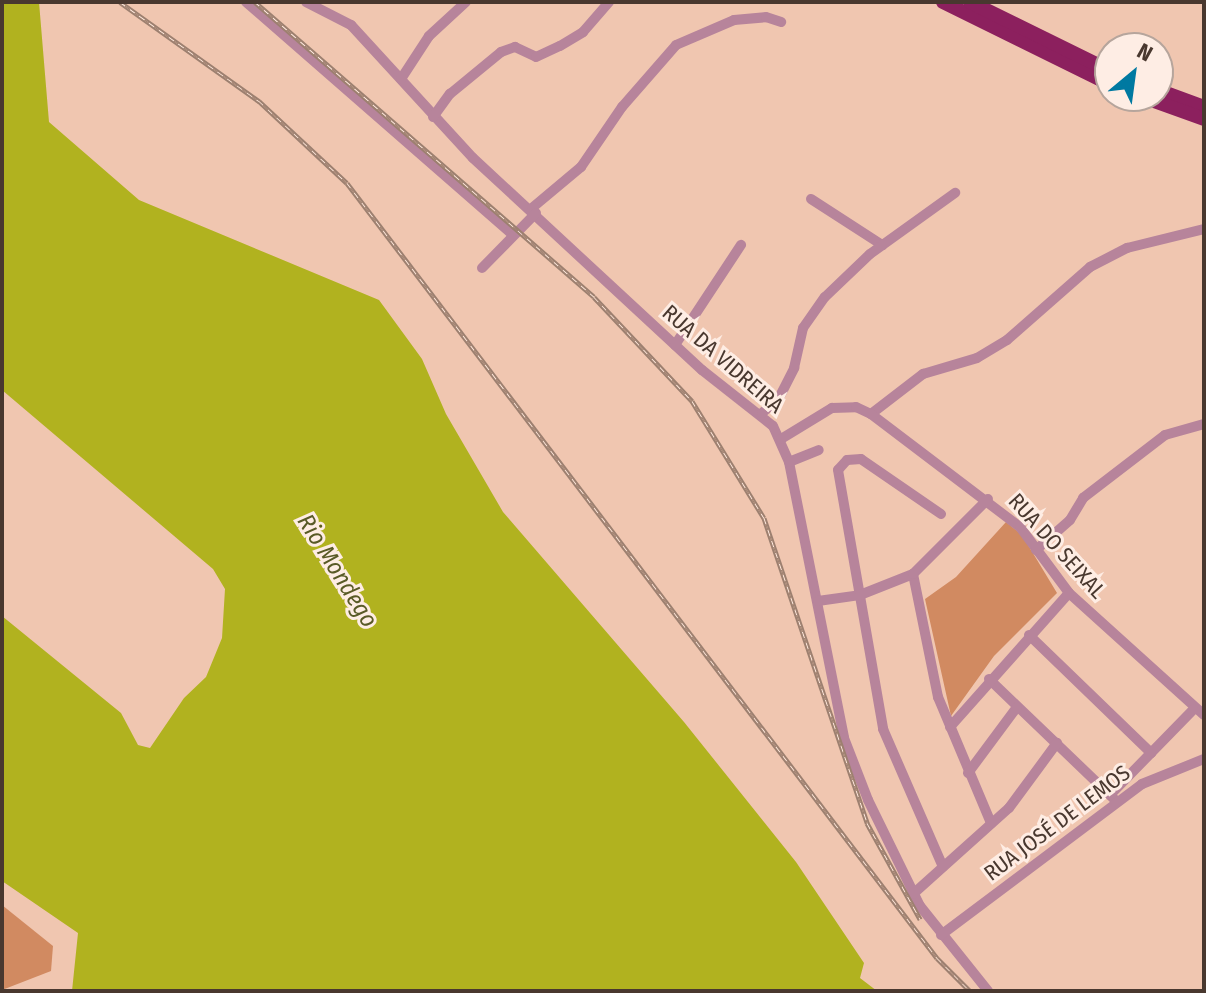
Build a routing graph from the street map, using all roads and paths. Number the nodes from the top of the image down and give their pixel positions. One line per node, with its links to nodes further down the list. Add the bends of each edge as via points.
1 (246, 2): 20 (street)
2 (306, 2): 10 (street, RUA DA VIDREIRA, via 351,25)
3 (466, 2): 10 (street, via 429,36)
4 (609, 2): 14 (street, via 583,32 560,46 536,57 515,47 501,52 450,94)
5 (943, 2): 9 (highway)
6 (970, 2): 8 (highway)
7 (781, 22): 18 (street, via 766,17 734,20 676,45 622,107 581,167)
8 (1094, 63)
9 (1094, 76)
10 (401, 79): 14 (street, RUA DA VIDREIRA)
11 (1174, 96): 12 (highway)
12 (1204, 107)
13 (1174, 108): 15 (highway)
14 (433, 117): 18 (street, RUA DA VIDREIRA)
15 (1204, 119)
16 (955, 193): 22 (street)
17 (811, 199): 22 (street)
18 (534, 210): 20 (street); 24 (street, RUA DA VIDREIRA)
19 (1204, 229): 26 (street, via 1127,248 1090,267 1007,340 977,358 923,374)
20 (513, 235): 23 (street)
21 (741, 245): 24 (street)
22 (882, 245): 25 (street, via 809,318 790,376 779,398)
23 (482, 268)
24 (675, 345): 25 (street, RUA DA VIDREIRA)
25 (762, 413): 28 (street, RUA DA VIDREIRA)
26 (871, 414): 28 (street, via 856,407 832,408); 31 (street, RUA DO SEIXAL)
27 (1204, 424): 33 (street, via 1165,435 1083,498 1070,520)
28 (781, 439): 30 (street, RUA DA VIDREIRA)
29 (819, 450): 30 (street)
30 (789, 462): 37 (street, RUA DA VIDREIRA)
31 (988, 499): 33 (street, RUA DO SEIXAL); 34 (street)
32 (941, 514): 36 (street, via 864,461 842,464 837,478)
33 (1036, 550): 35 (street, RUA DO SEIXAL)
34 (913, 574): 36 (street); 43 (street, via 938,697)
35 (1069, 593): 38 (street); 41 (street, RUA DO SEIXAL)
36 (860, 595): 37 (street); 50 (street, via 883,729)
37 (818, 601): 51 (street, RUA DA VIDREIRA, via 844,738)
38 (1029, 635): 39 (street); 45 (street)
39 (989, 679): 40 (street); 43 (street)
40 (1017, 707): 44 (street); 47 (street)
41 (1193, 710): 42 (street, RUA DO SEIXAL); 45 (street)
42 (1204, 715)
43 (950, 727): 47 (street)
44 (1057, 743): 48 (street); 49 (street)
45 (1151, 753): 48 (street)
46 (1204, 760): 48 (street, RUA JOSÉ DE LEMOS, via 1164,772)
47 (968, 773): 49 (street)
48 (1113, 798): 52 (street, RUA JOSÉ DE LEMOS)
49 (991, 823): 50 (street)
50 (943, 867): 51 (street)
51 (913, 894): 52 (street, RUA DA VIDREIRA)
52 (941, 935): 53 (street, RUA DA VIDREIRA)
53 (988, 991)

